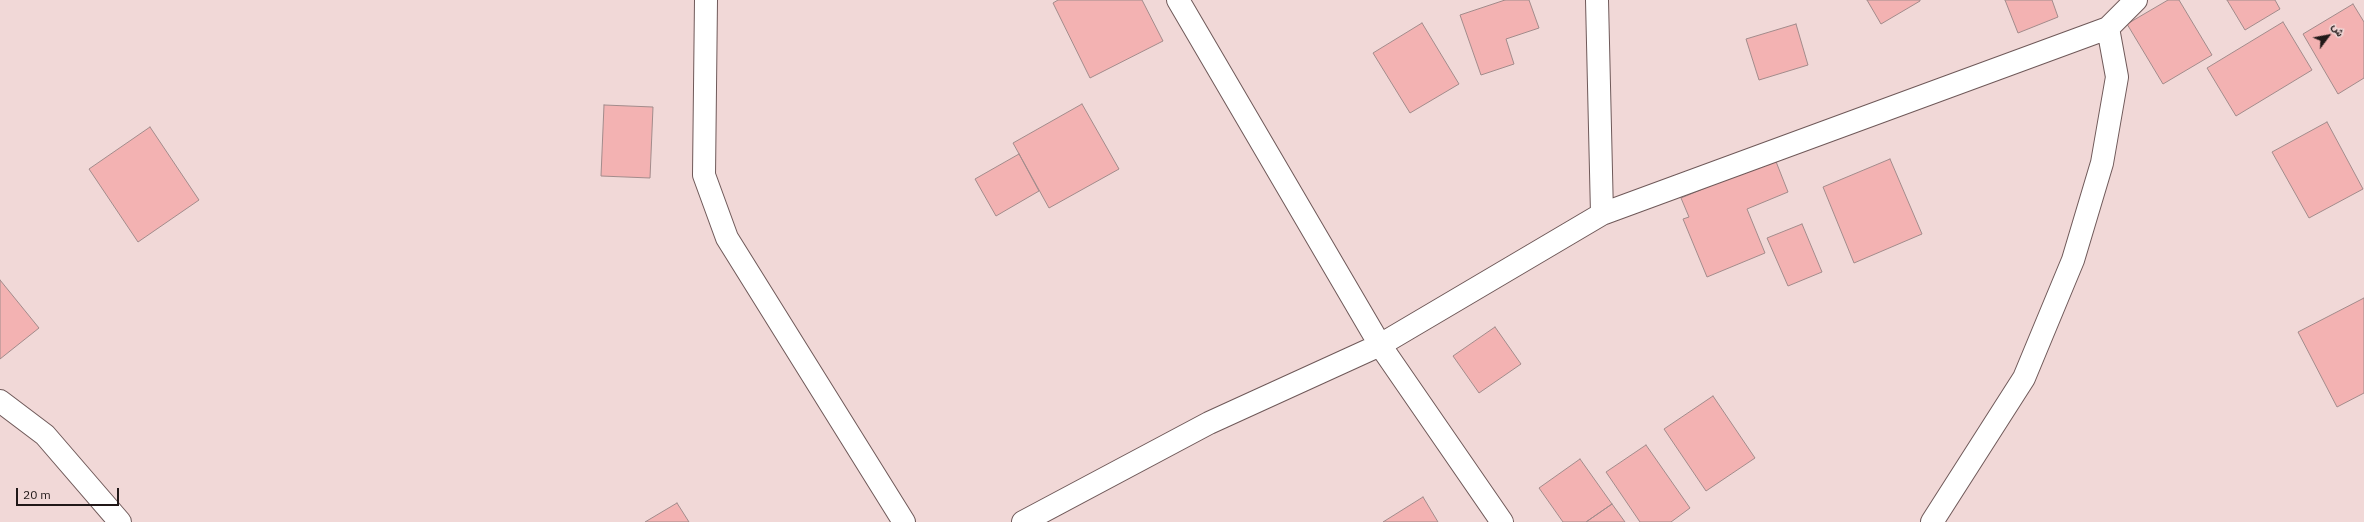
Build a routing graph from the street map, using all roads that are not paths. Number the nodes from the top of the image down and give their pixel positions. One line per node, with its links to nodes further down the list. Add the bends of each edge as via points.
1 (706, 0): 10 (street, via 704,175 727,238)
2 (1178, 0): 7 (street)
3 (1597, 0): 6 (street)
4 (2136, 0): 5 (street)
5 (2108, 28): 6 (street); 13 (street, via 2117,77 2102,163 2073,260 2024,378)
6 (1602, 214): 7 (street)
7 (1380, 345): 11 (street, via 1209,423); 12 (street)
8 (0, 401): 9 (street, via 45,435)
9 (120, 522)
10 (904, 522)
11 (1023, 522)
12 (1502, 522)
13 (1932, 522)

